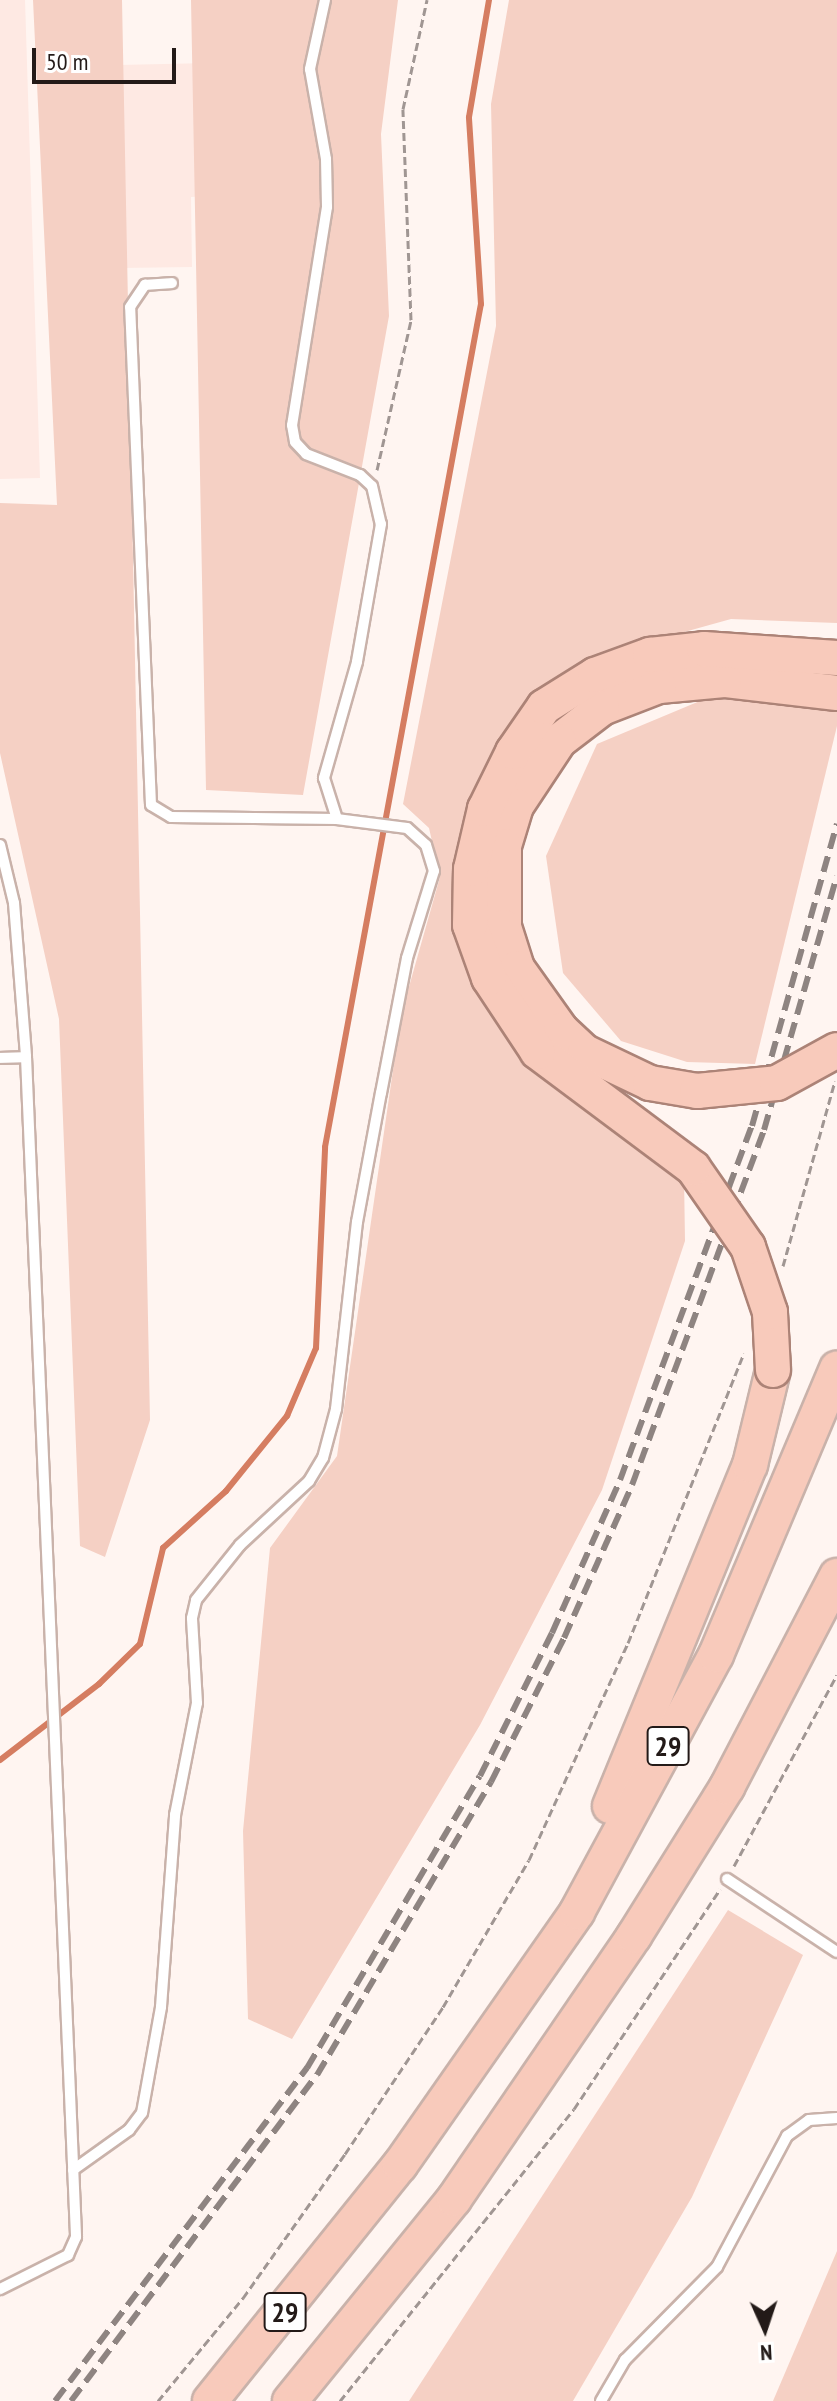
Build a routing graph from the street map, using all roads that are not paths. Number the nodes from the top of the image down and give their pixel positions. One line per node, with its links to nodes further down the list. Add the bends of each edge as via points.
1 (325, 0): 5 (lane, via 310,69 326,159 327,207 292,425 295,442 306,454 360,475 372,486 379,502 380,543 357,662 324,778)
2 (172, 283): 5 (lane, via 145,285 130,307 151,805 171,817)
3 (837, 658): 14 (highway, bridge, via 704,649 650,655 595,675 544,707 513,752 485,809 471,869 470,925 489,978 538,1052 693,1168 748,1247 770,1312 759,1361 750,1465 625,1780)
4 (837, 693): 7 (highway, bridge, via 724,680 659,686 602,708 559,741 516,806 504,846 504,927 517,968 561,1030 585,1052 650,1083 697,1091 777,1083)
5 (337, 819): 16 (lane, via 415,831 433,858 432,886 407,958 357,1222 336,1409 323,1458 309,1481 240,1545 196,1600 192,1618 197,1703 175,1815 151,2077 142,2113 129,2130)
6 (0, 845): 8 (lane, via 14,903)
7 (837, 1050)
8 (26, 1057): 9 (lane); 16 (lane)
9 (0, 1058)
10 (837, 1368): 14 (highway, 29, via 716,1655 661,1760 577,1912)
11 (837, 1576): 19 (highway, 29, via 727,1787 634,1936 454,2199)
12 (727, 1879): 13 (lane)
13 (837, 1952)
14 (449, 2097): 18 (highway, 29, via 358,2221)
15 (837, 2118): 20 (lane, via 809,2120 787,2136 717,2267 625,2360)
16 (73, 2170): 17 (lane, via 76,2237 68,2255)
17 (0, 2289)
18 (210, 2401)
19 (290, 2401)
20 (601, 2401)

